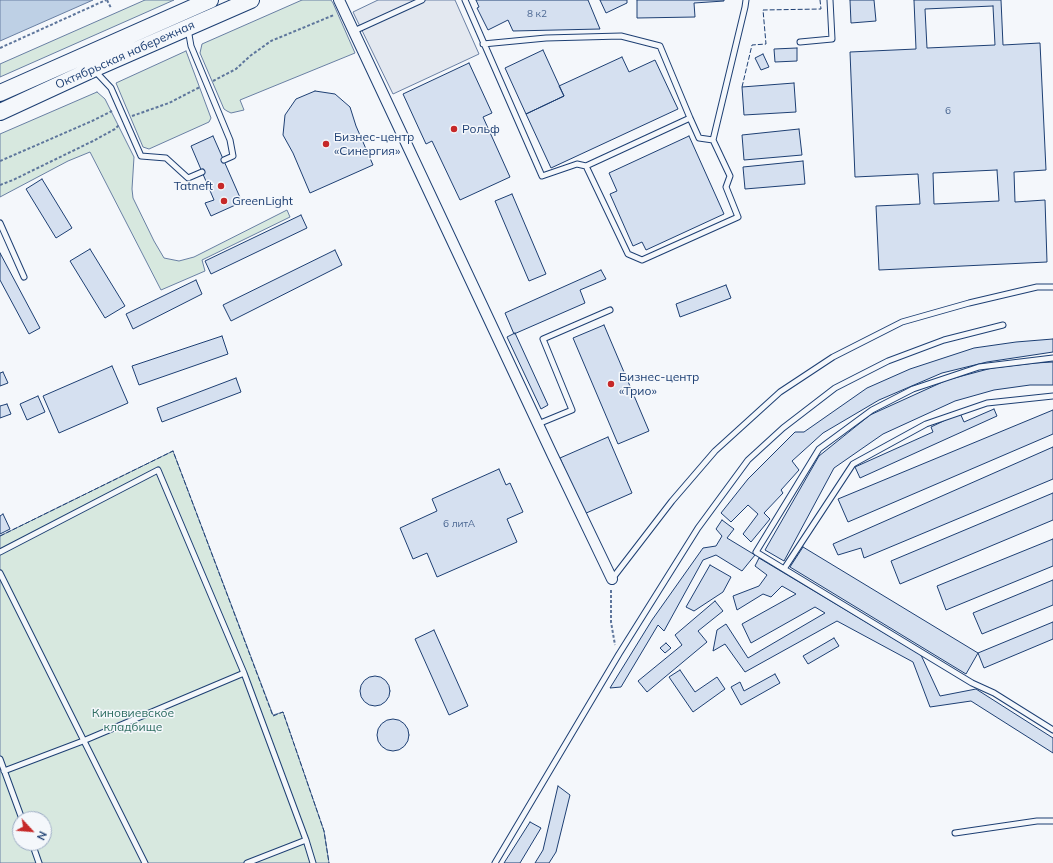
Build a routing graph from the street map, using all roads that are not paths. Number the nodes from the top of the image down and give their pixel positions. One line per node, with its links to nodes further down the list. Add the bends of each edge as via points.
1 (210, 0): 13 (main road, Октябрьская набережная)
2 (251, 0): 8 (main road, Октябрьская набережная)
3 (339, 0): 9 (street)
4 (422, 0): 9 (lane)
5 (465, 0): 11 (lane)
6 (746, 0): 16 (lane)
7 (830, 0): 10 (lane, via 832,40)
8 (188, 27): 12 (main road, Октябрьская набережная); 17 (lane, via 191,46 230,140 233,156)
9 (354, 31): 27 (street)
10 (800, 42)
11 (483, 44): 15 (lane, via 546,38 621,36 660,46); 18 (lane, via 542,176 577,164)
12 (93, 69): 14 (main road, Октябрьская набережная); 19 (lane, via 111,88 141,156 166,158 188,178)
13 (0, 93)
14 (0, 112)
15 (690, 118): 16 (lane, via 700,138); 18 (lane)
16 (713, 140): 18 (lane, via 730,176 726,187 738,217 642,260 628,254)
17 (224, 160)
18 (586, 166)
19 (202, 172)
20 (0, 223): 21 (lane)
21 (24, 277)
22 (1053, 287): 31 (lane, via 1037,287 902,322 833,357 780,392 715,451 672,501)
23 (610, 310): 27 (lane, via 543,339 572,410)
24 (1003, 325): 46 (lane, via 944,340 888,361 835,388 783,428 748,460 698,528 619,654)
25 (1053, 358): 29 (lane, via 979,367 913,390 872,410 819,449 756,552)
26 (1053, 396): 29 (lane, via 987,403 933,421 853,464)
27 (538, 424): 31 (street)
28 (0, 552): 32 (lane, via 158,470)
29 (784, 568): 33 (lane)
30 (0, 573): 34 (lane)
31 (612, 579)
32 (244, 673): 34 (lane); 40 (lane)
33 (1053, 730)
34 (83, 740): 36 (lane); 43 (lane)
35 (0, 759): 36 (lane)
36 (4, 770): 37 (lane)
37 (19, 811)
38 (1053, 821): 39 (lane)
39 (955, 833)
40 (306, 840): 44 (lane); 45 (lane)
41 (35, 851): 42 (lane)
42 (39, 863)
43 (145, 863)
44 (247, 863)
45 (313, 863)
46 (495, 863)

